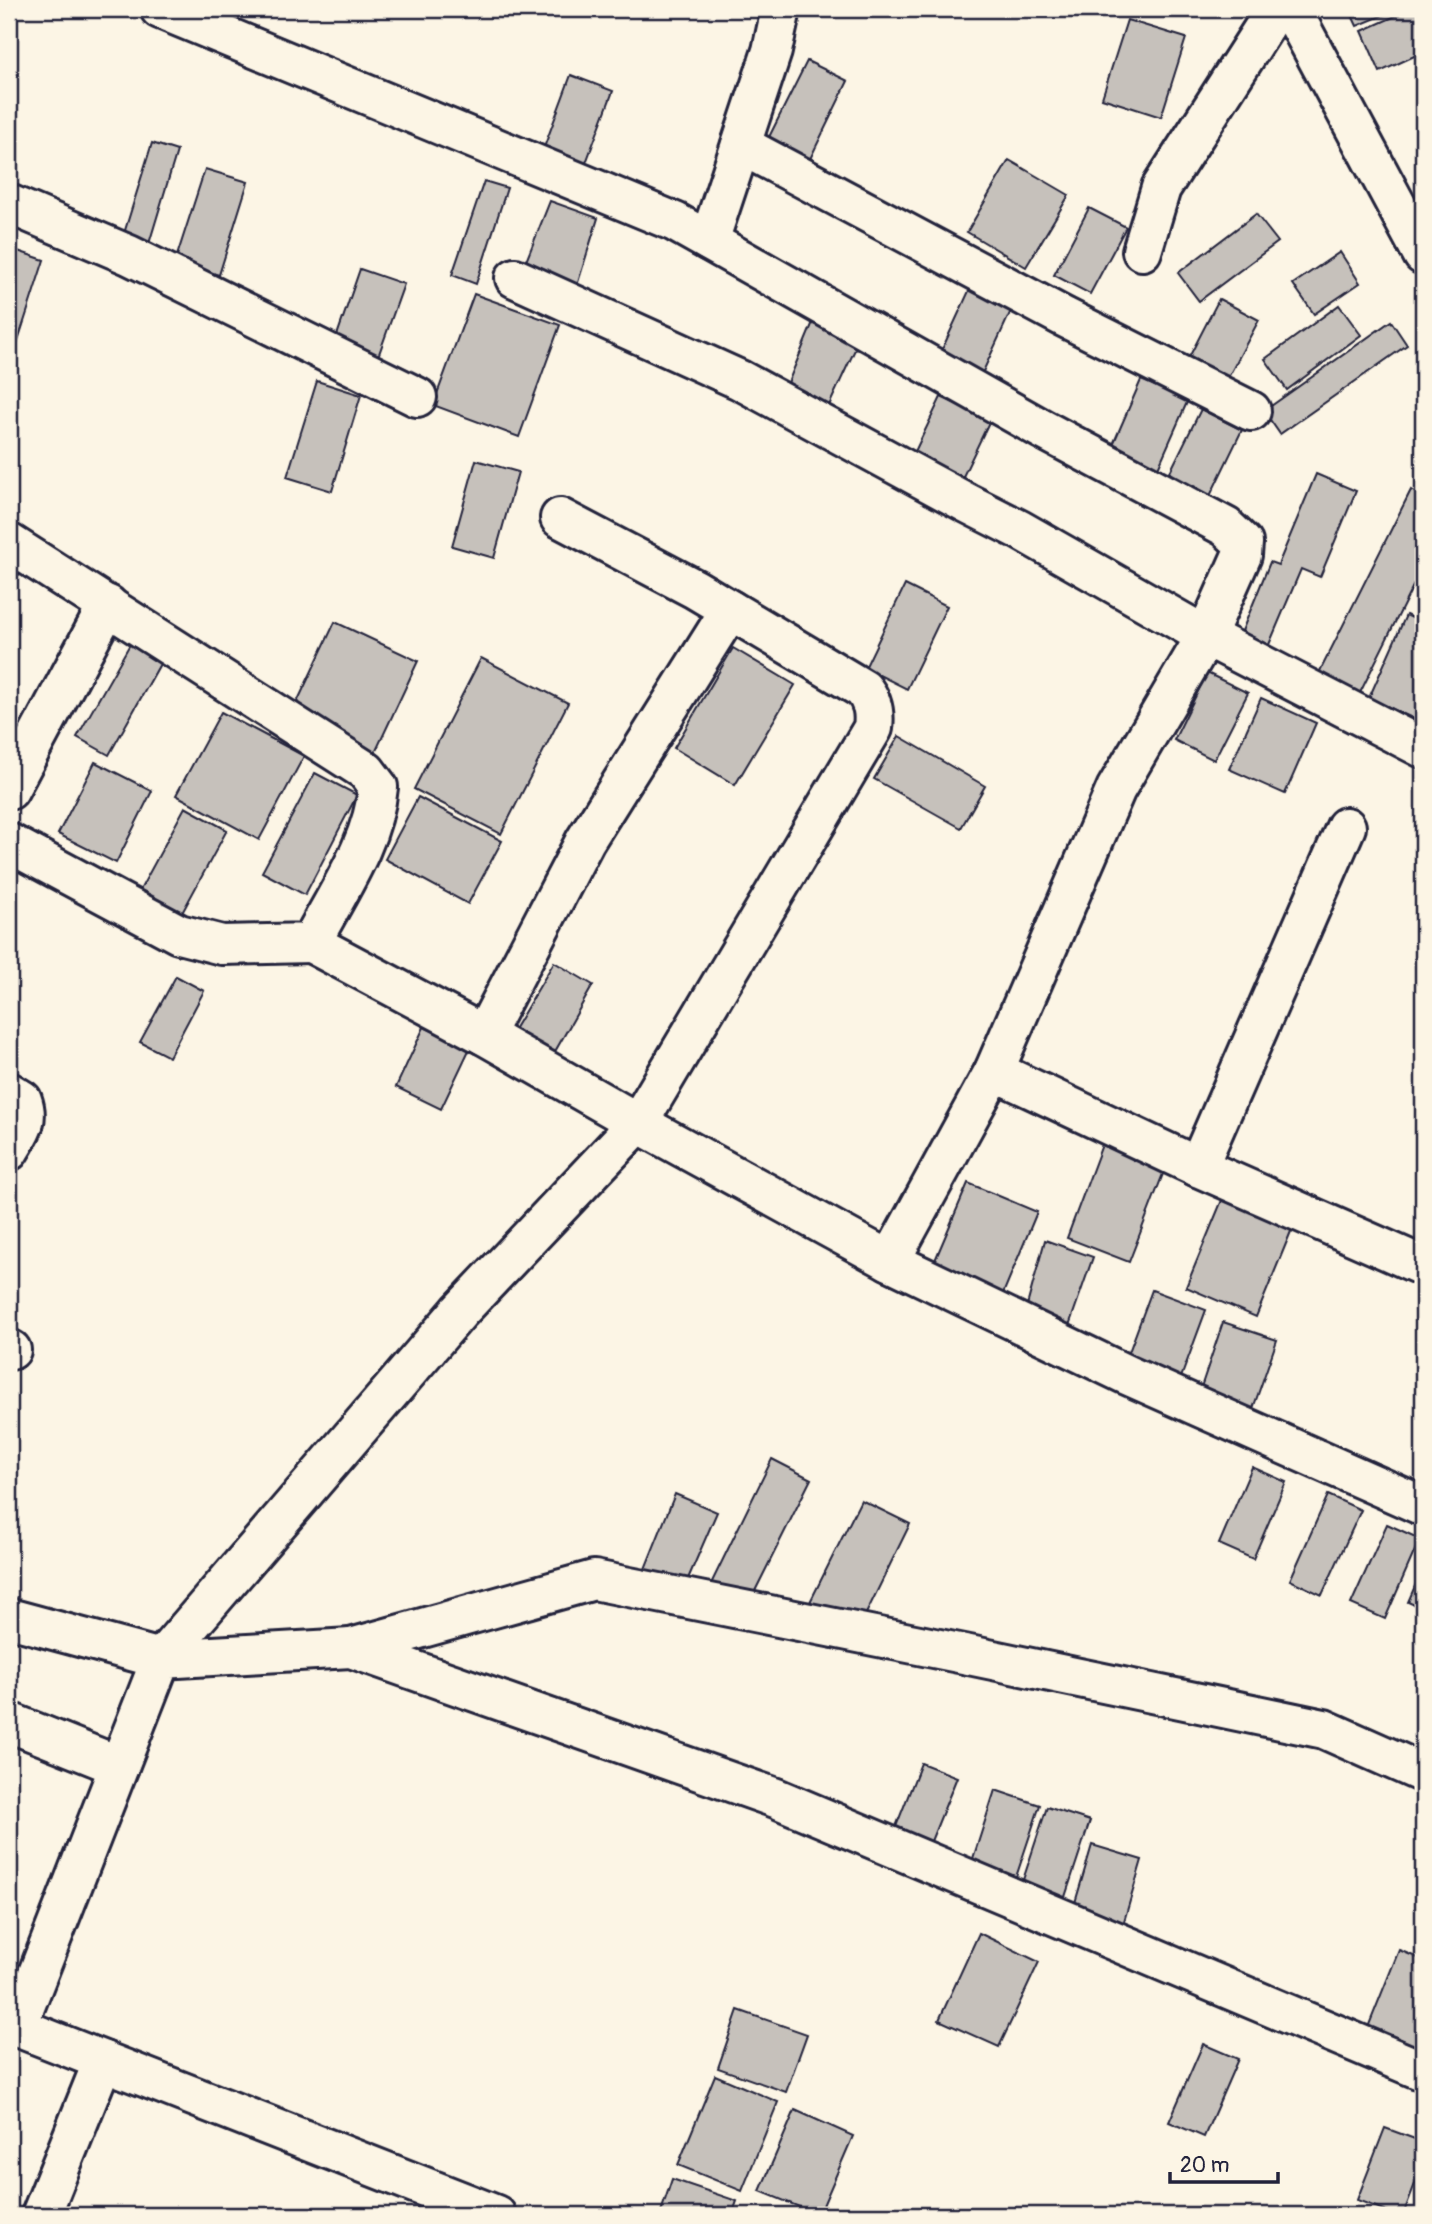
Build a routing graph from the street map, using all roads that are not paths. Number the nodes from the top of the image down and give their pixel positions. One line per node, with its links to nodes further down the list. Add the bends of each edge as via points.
1 (160, 9): 7 (street, via 675,222)
2 (781, 9): 5 (street)
3 (1276, 9): 8 (street, via 1161,188)
4 (1291, 9): 9 (street)
5 (741, 145): 7 (street); 12 (street)
6 (9, 204): 11 (street, via 129,255)
7 (709, 241): 17 (street, via 1226,527 1243,543 1242,555)
8 (1142, 251)
9 (1423, 255)
10 (515, 278): 17 (street, via 740,380)
11 (417, 397)
12 (1251, 411)
13 (560, 518): 16 (street)
14 (9, 543): 15 (street)
15 (108, 605): 19 (street); 22 (street, via 366,771 377,787 370,831)
16 (730, 610): 23 (street, via 585,841); 26 (street, via 863,689 873,707 873,728)
17 (1206, 636): 18 (street); 24 (street, via 1116,789)
18 (1423, 748)
19 (9, 790)
20 (1346, 827): 28 (street)
21 (9, 842): 22 (street, via 178,934 222,945)
22 (311, 943): 23 (street)
23 (484, 1035): 26 (street)
24 (994, 1072): 28 (street); 29 (street)
25 (9, 1092): 27 (street, via 22,1100 26,1111)
26 (638, 1123): 29 (street); 34 (street, via 459,1312)
27 (9, 1151)
28 (1198, 1167): 30 (street)
29 (890, 1261): 31 (street, via 1127,1375)
30 (1423, 1264)
31 (1423, 1506)
32 (9, 1618): 34 (street)
33 (351, 1648): 34 (street); 37 (street, via 594,1580 1324,1729); 40 (street, via 776,1798)
34 (161, 1660): 36 (street)
35 (9, 1722): 36 (street)
36 (119, 1766): 38 (street)
37 (1423, 1773)
38 (13, 2026): 39 (street)
39 (103, 2060): 41 (street); 42 (street)
40 (1423, 2071)
41 (41, 2215)
42 (496, 2215)

